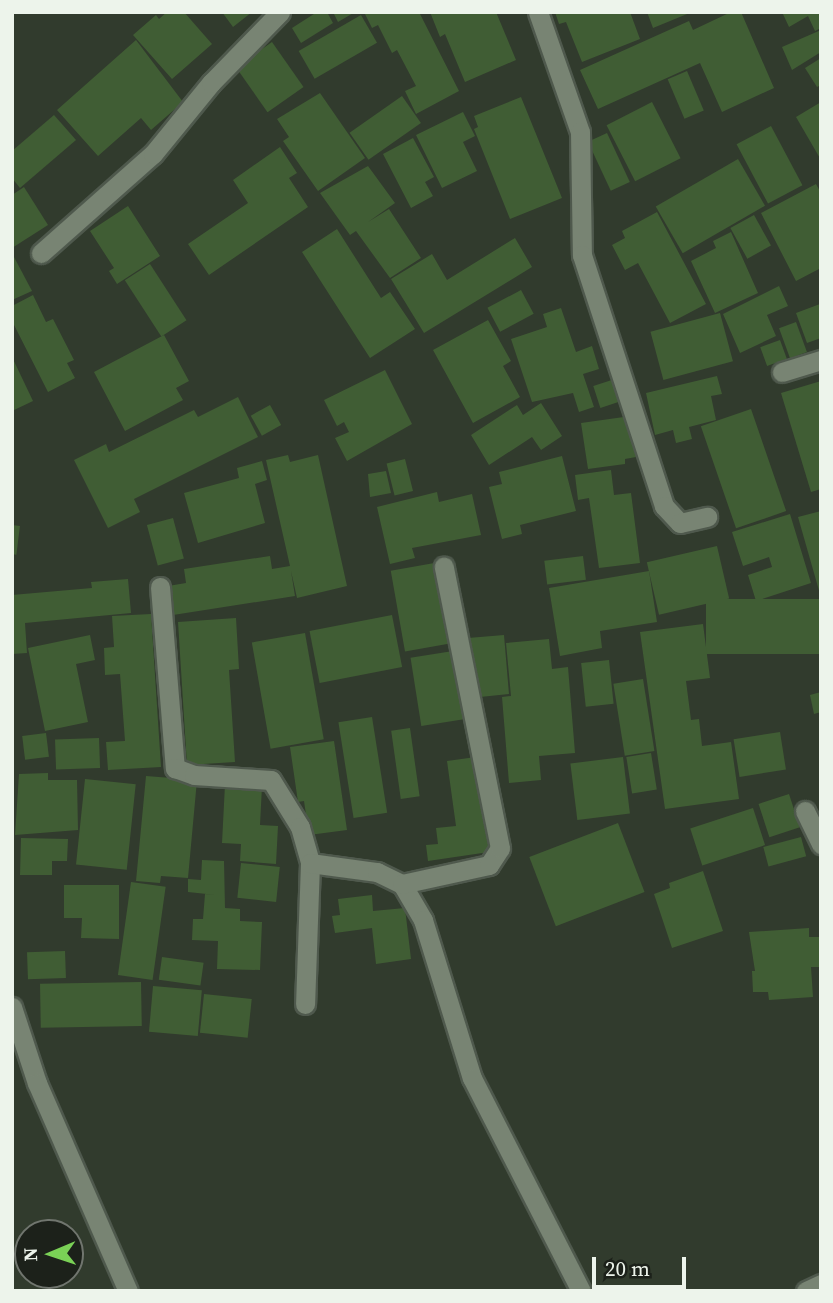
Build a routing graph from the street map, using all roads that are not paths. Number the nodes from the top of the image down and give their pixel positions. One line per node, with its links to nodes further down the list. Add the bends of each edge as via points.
1 (280, 12): 3 (street, via 211,83 153,154)
2 (538, 12): 6 (street, via 580,132 582,255 664,506 680,523)
3 (41, 253)
4 (821, 360): 5 (street)
5 (782, 372)
6 (708, 517)
7 (444, 567): 12 (street, via 500,848 489,865)
8 (160, 587): 11 (street, via 175,768 194,775 271,780 300,827)
9 (805, 811): 10 (street)
10 (821, 844)
11 (310, 863): 12 (street, via 377,872); 13 (street)
12 (402, 884): 17 (street, via 423,920 472,1078)
13 (305, 1004)
14 (12, 1007): 16 (street, via 37,1083)
15 (821, 1284): 18 (street)
16 (128, 1291)
17 (581, 1291)
18 (806, 1291)

